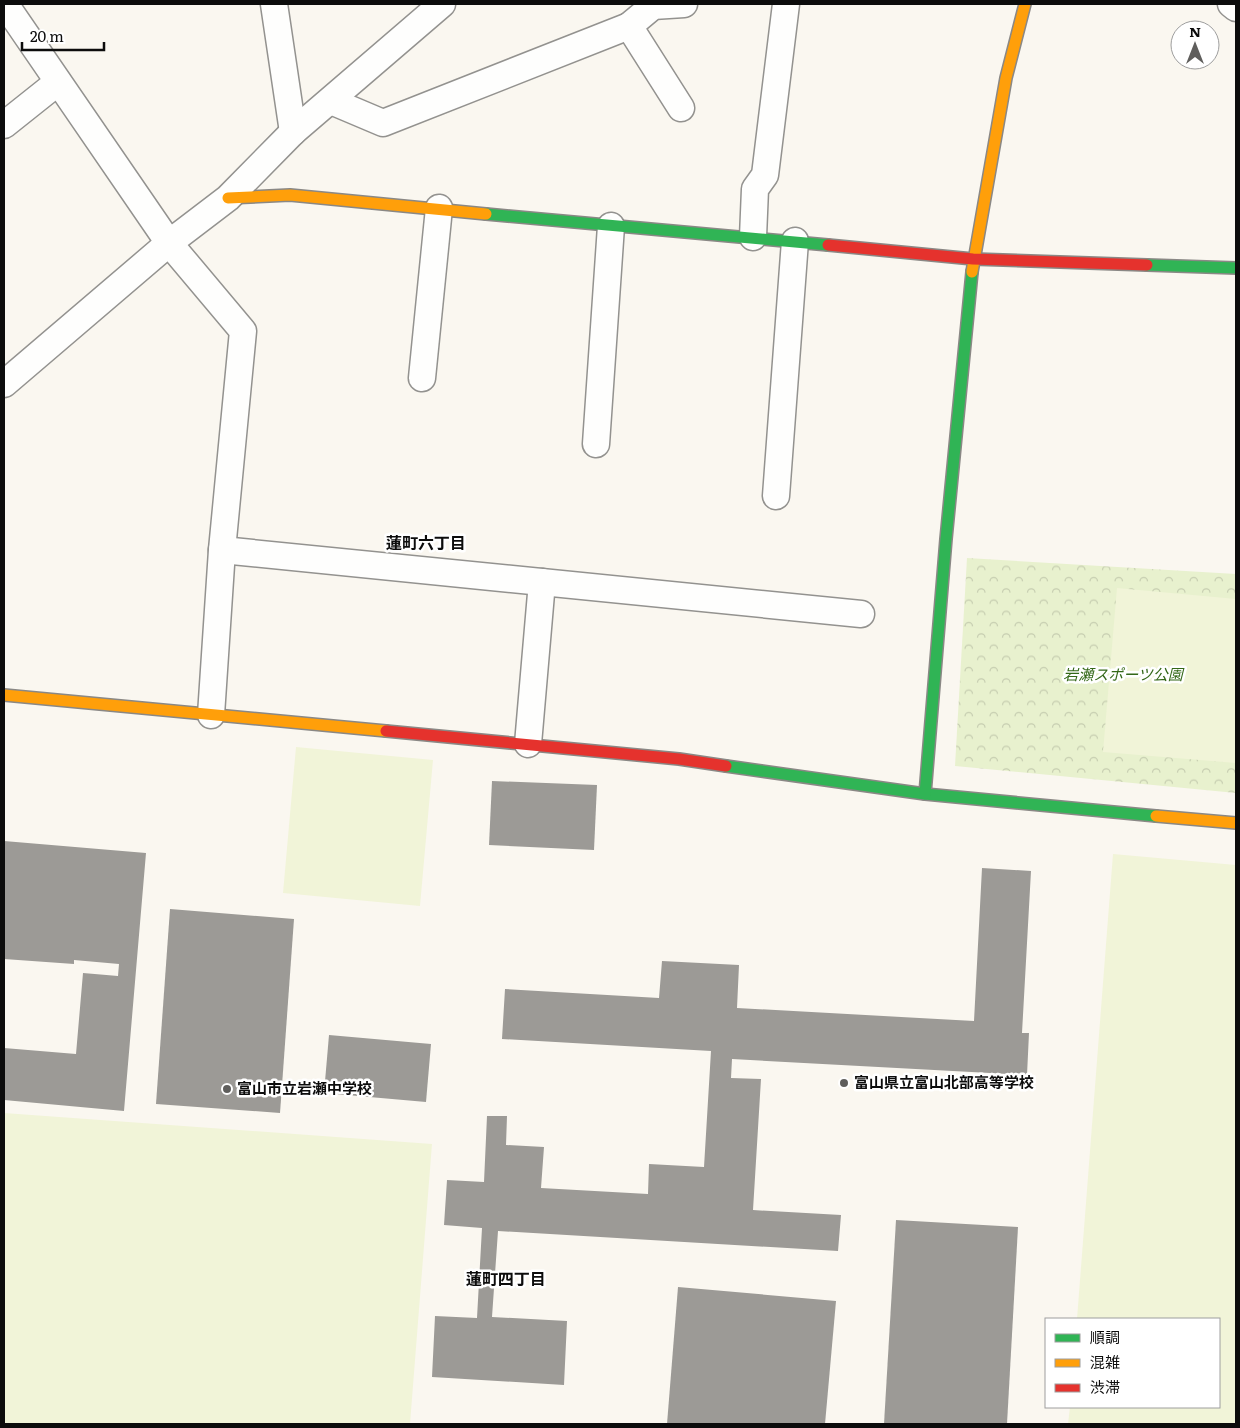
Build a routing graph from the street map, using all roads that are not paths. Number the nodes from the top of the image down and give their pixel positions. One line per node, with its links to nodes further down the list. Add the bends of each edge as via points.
1 (5, 4): 10 (street)
2 (274, 4): 14 (street)
3 (442, 4): 11 (street)
4 (684, 4): 9 (street, via 653,6)
5 (786, 4): 18 (street, via 765,175 755,189)
6 (1025, 4): 21 (street, via 1006,78)
7 (1232, 4): 8 (street)
8 (1236, 8)
9 (630, 26): 11 (street, via 383,123); 12 (street)
10 (58, 82): 13 (street); 20 (street)
11 (331, 101): 14 (street)
12 (681, 108)
13 (4, 125)
14 (293, 132): 15 (street)
15 (228, 198): 16 (street, via 290,195); 20 (street)
16 (439, 208): 17 (street); 23 (street)
17 (611, 226): 18 (street); 25 (street)
18 (753, 237): 19 (street)
19 (794, 241): 21 (street); 26 (street)
20 (169, 243): 24 (street); 27 (street, via 242,331)
21 (972, 259): 22 (street); 33 (street)
22 (1236, 268)
23 (422, 378)
24 (4, 384)
25 (596, 444)
26 (776, 496)
27 (222, 550): 28 (street); 31 (street)
28 (542, 582): 29 (street); 32 (street)
29 (861, 614)
30 (4, 695): 31 (street)
31 (211, 715): 32 (street)
32 (528, 744): 33 (street, via 679,759)
33 (925, 794): 34 (street)
34 (1236, 823)

